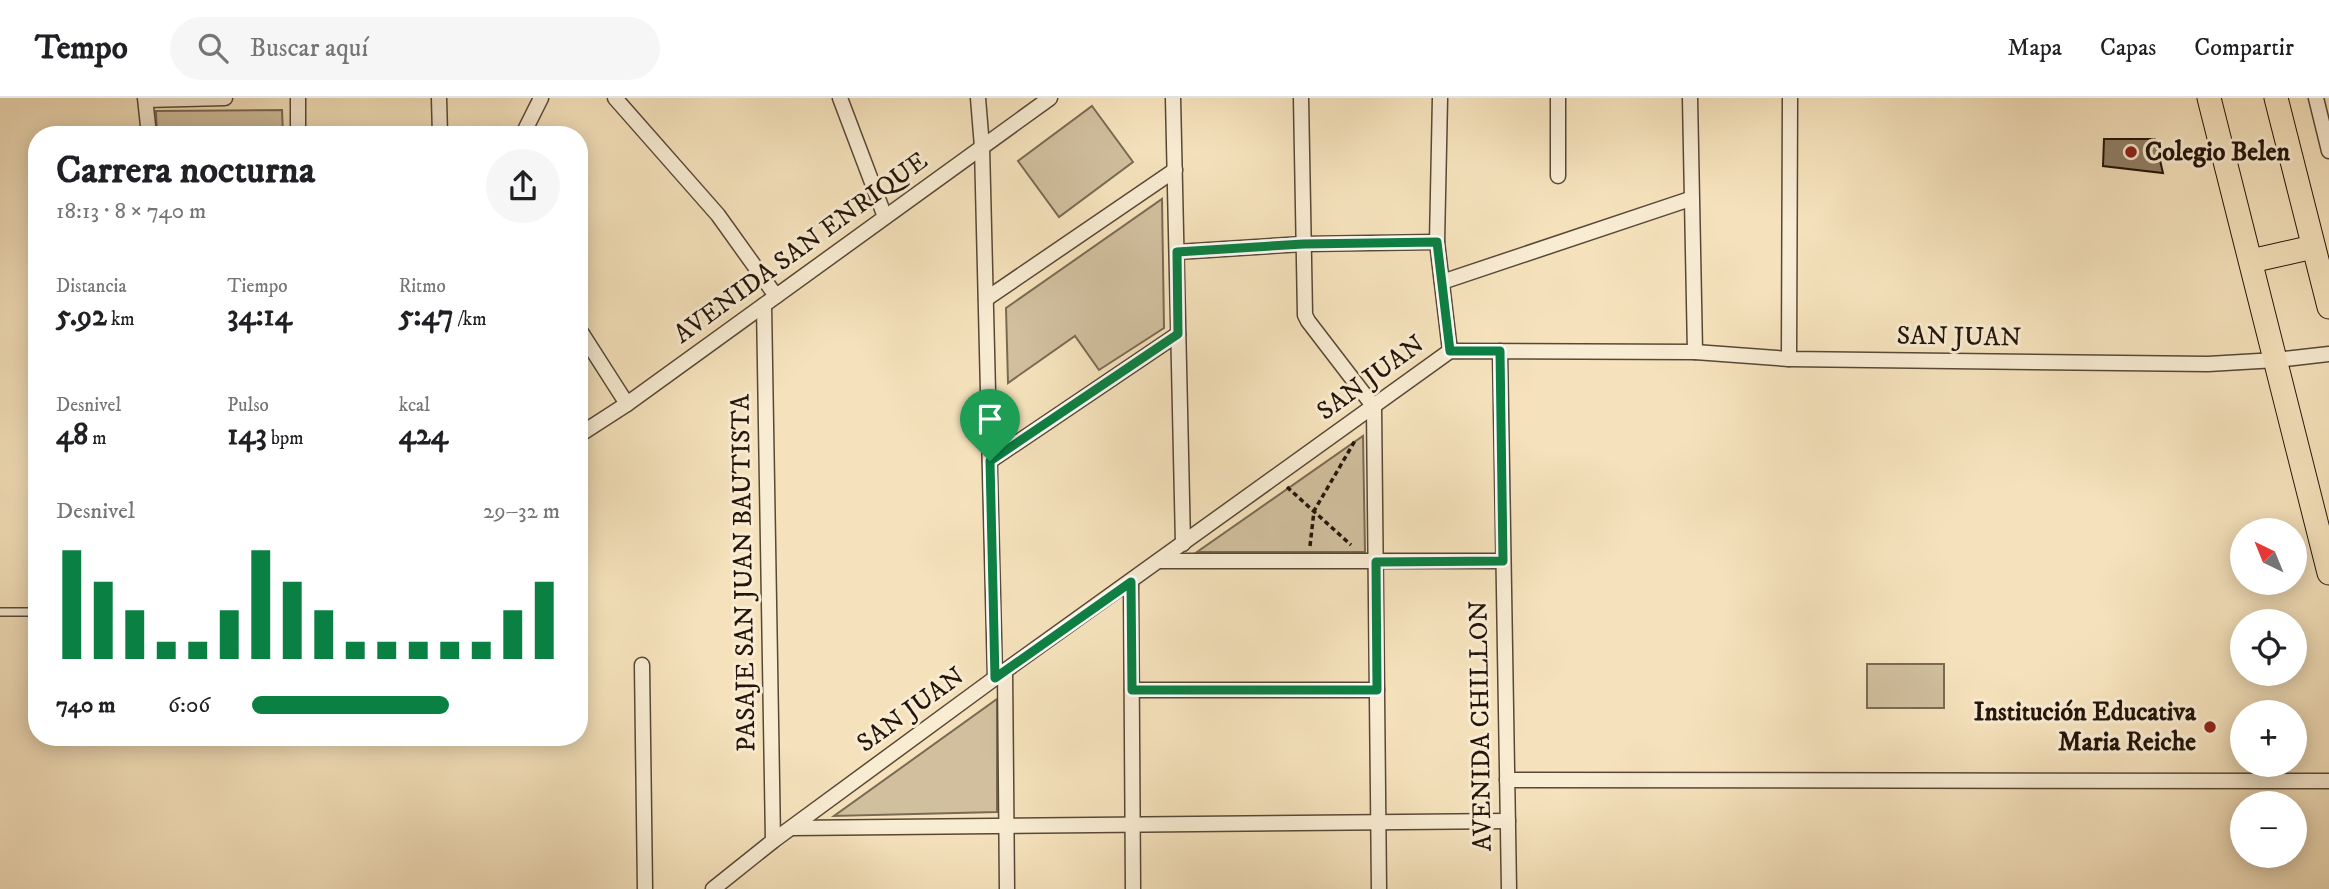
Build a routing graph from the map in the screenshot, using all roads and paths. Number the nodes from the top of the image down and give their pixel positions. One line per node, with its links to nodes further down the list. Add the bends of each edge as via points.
1 (225, 98): 18 (street)
2 (298, 98): 20 (street)
3 (439, 98): 21 (street)
4 (541, 98): 22 (street)
5 (615, 98): 35 (street, via 718,215)
6 (840, 98): 28 (street)
7 (978, 98): 23 (street)
8 (1050, 98): 23 (street, AVENIDA SAN ENRIQUE)
9 (1173, 98): 25 (street)
10 (1301, 98): 30 (street)
11 (1440, 98): 29 (street)
12 (1558, 98): 26 (street)
13 (1689, 98): 27 (street)
14 (1790, 98): 45 (street)
15 (2209, 98): 33 (main road)
16 (2276, 98): 31 (main road)
17 (2316, 98): 24 (street)
18 (146, 99): 19 (street)
19 (148, 126)
20 (298, 126)
21 (440, 126)
22 (527, 126)
23 (982, 147): 28 (street, AVENIDA SAN ENRIQUE); 36 (street)
24 (2329, 151)
25 (1175, 170): 32 (street); 36 (street)
26 (1558, 176)
27 (1690, 200): 34 (street); 43 (street)
28 (885, 217): 35 (street, AVENIDA SAN ENRIQUE)
29 (1437, 242): 30 (street); 34 (street)
30 (1303, 244): 32 (street); 48 (street, via 1308,321)
31 (2314, 247): 33 (main road); 38 (main road)
32 (1177, 252): 39 (street)
33 (2250, 261): 46 (main road)
34 (1442, 282): 41 (street)
35 (776, 296): 37 (street, AVENIDA SAN ENRIQUE)
36 (986, 299): 50 (street)
37 (764, 304): 47 (street, AVENIDA SAN ENRIQUE); 73 (street, PASAJE SAN JUAN BAUTISTA)
38 (2329, 307)
39 (1178, 334): 50 (street); 53 (street)
40 (588, 343): 47 (street)
41 (1450, 351): 42 (street, SAN JUAN); 48 (street, SAN JUAN)
42 (1500, 351): 43 (street, SAN JUAN); 55 (street, AVENIDA CHILLON)
43 (1695, 352): 45 (street, SAN JUAN)
44 (2329, 354): 46 (street, SAN JUAN)
45 (1789, 359): 46 (street, SAN JUAN, via 2208,364)
46 (2276, 360): 58 (main road)
47 (627, 404): 49 (street, AVENIDA SAN ENRIQUE)
48 (1374, 407): 51 (street, SAN JUAN); 52 (path); 57 (street)
49 (588, 429)
50 (990, 461): 63 (street)
51 (1276, 477): 52 (path); 53 (street, SAN JUAN)
52 (1314, 511): 56 (path); 57 (path)
53 (1183, 544): 54 (street, SAN JUAN)
54 (1160, 561): 56 (street); 59 (street, SAN JUAN)
55 (1503, 561): 57 (street); 66 (street, AVENIDA CHILLON)
56 (1308, 562): 57 (street)
57 (1376, 562): 65 (street)
58 (2329, 573)
59 (1131, 582): 63 (street, SAN JUAN); 64 (street)
60 (0, 612): 61 (lane)
61 (28, 612)
62 (642, 665): 75 (street)
63 (1000, 675): 71 (street); 72 (street, SAN JUAN)
64 (1132, 690): 65 (street); 70 (street)
65 (1377, 690): 69 (street)
66 (1507, 780): 67 (street); 68 (street, AVENIDA CHILLON)
67 (2329, 781)
68 (1507, 821): 69 (street); 80 (street, AVENIDA CHILLON)
69 (1378, 822): 70 (street); 79 (street)
70 (1133, 825): 71 (street); 78 (street)
71 (1007, 826): 72 (street); 77 (street)
72 (792, 828): 73 (street, SAN JUAN)
73 (773, 841): 74 (street, SAN JUAN)
74 (728, 883): 76 (street, SAN JUAN)
75 (645, 889)
76 (713, 889)
77 (1007, 889)
78 (1133, 889)
79 (1379, 889)
80 (1509, 889)

